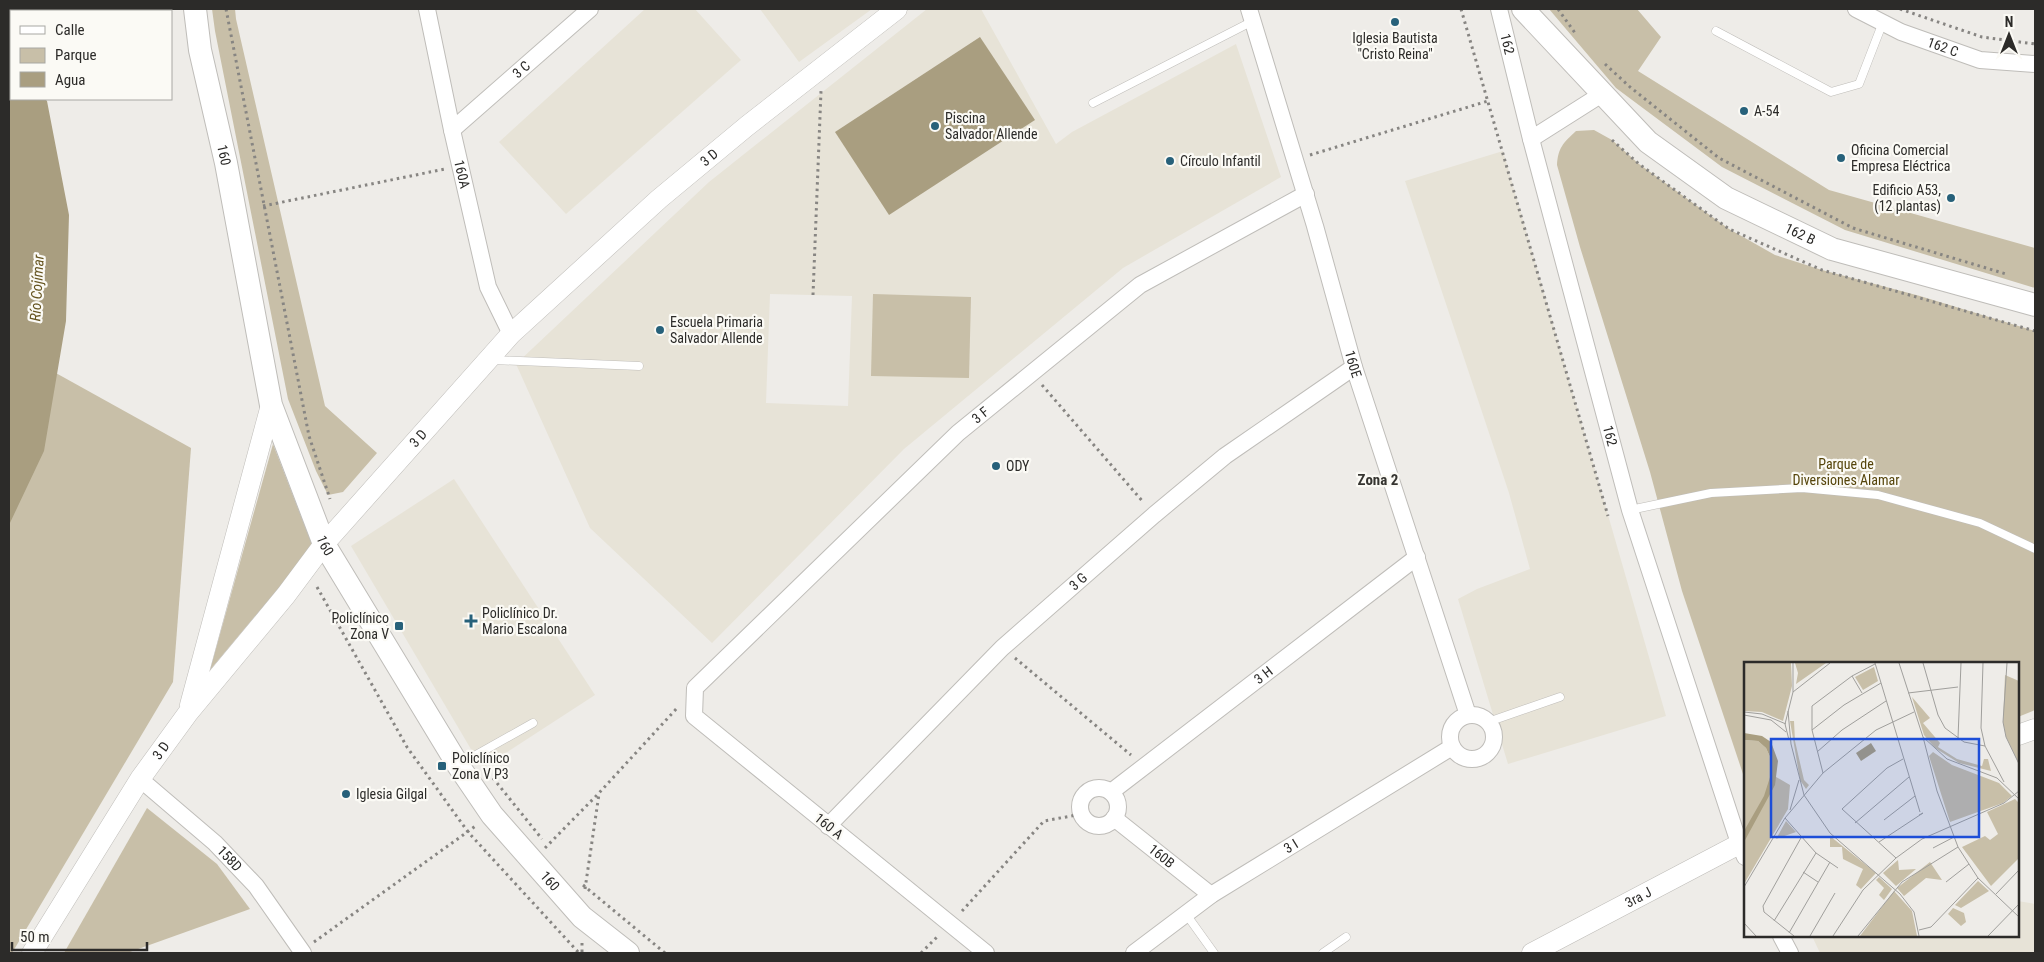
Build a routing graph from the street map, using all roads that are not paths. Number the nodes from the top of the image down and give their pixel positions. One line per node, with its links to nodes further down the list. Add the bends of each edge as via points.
1 (182, 9): 12 (main road, 160)
2 (195, 9): 12 (main road, 160)
3 (427, 9): 16 (street, 160A)
4 (590, 9): 16 (street, 3 C)
5 (897, 9): 20 (street, 3 D, via 659,199)
6 (1499, 9): 17 (street, 162)
7 (1523, 9): 14 (main road, 162 B)
8 (1856, 9): 10 (street, 162 C)
9 (1251, 15): 15 (lane); 18 (street, 160E)
10 (1883, 22): 11 (lane, via 1859,84 1831,92); 13 (street, 162 C, via 1901,32 1980,60)
11 (1716, 31)
12 (200, 50): 24 (main road, 160, via 226,163)
13 (2035, 64)
14 (1602, 94): 17 (street); 19 (main road, 162 B, via 1648,142 1726,198 1832,249)
15 (1093, 103)
16 (452, 130): 20 (street, 160A, via 488,287)
17 (1531, 138): 25 (street, 162)
18 (1306, 194): 23 (street, 160E); 29 (street, 3 F, via 1140,285 958,433)
19 (2035, 305)
20 (511, 334): 21 (street, 3 D)
21 (489, 359): 22 (lane); 26 (street, 3 D)
22 (639, 366)
23 (1354, 367): 28 (street, 160E); 42 (street, 3 G, via 1226,456 1154,515 1002,648)
24 (271, 405): 26 (main road, 160); 31 (street)
25 (1630, 510): 27 (lane, via 1712,493 1802,488 1878,494 1980,523); 43 (street, 162)
26 (324, 544): 31 (street, 3 D); 38 (main road, 160)
27 (2035, 549)
28 (1417, 557): 32 (street, 160E); 40 (street, 3 H)
29 (695, 688): 42 (street, 160 A, via 694,716)
30 (1560, 697): 33 (lane)
31 (188, 713): 39 (street, 3 D)
32 (1468, 715): 33 (street, via 1482,717); 37 (street, via 1460,718 1450,731)
33 (1488, 722): 37 (street, via 1494,735 1485,754 1478,758 1463,757)
34 (533, 723): 38 (lane)
35 (2035, 728): 36 (street)
36 (2019, 735)
37 (1452, 747): 44 (street, 3 I)
38 (466, 760): 50 (main road, 160, via 492,815 540,853 582,917)
39 (140, 779): 48 (street, 3 D); 49 (street, 158D, via 215,843 256,886)
40 (1111, 792): 41 (street, via 1118,803); 41 (street, via 1092,789 1086,793 1080,806 1086,820 1100,825)
41 (1114, 818): 44 (street, 160B)
42 (828, 826): 51 (street, 160 A)
43 (1743, 847): 55 (street, 3ra J)
44 (1210, 895): 45 (street, 3 I)
45 (1186, 914): 52 (street, 3 I); 53 (lane)
46 (1346, 937): 54 (lane)
47 (1782, 937): 56 (street)
48 (32, 953)
49 (301, 953)
50 (628, 953)
51 (986, 953)
52 (1134, 953)
53 (1214, 953)
54 (1322, 953)
55 (1532, 953)
56 (1790, 953)

